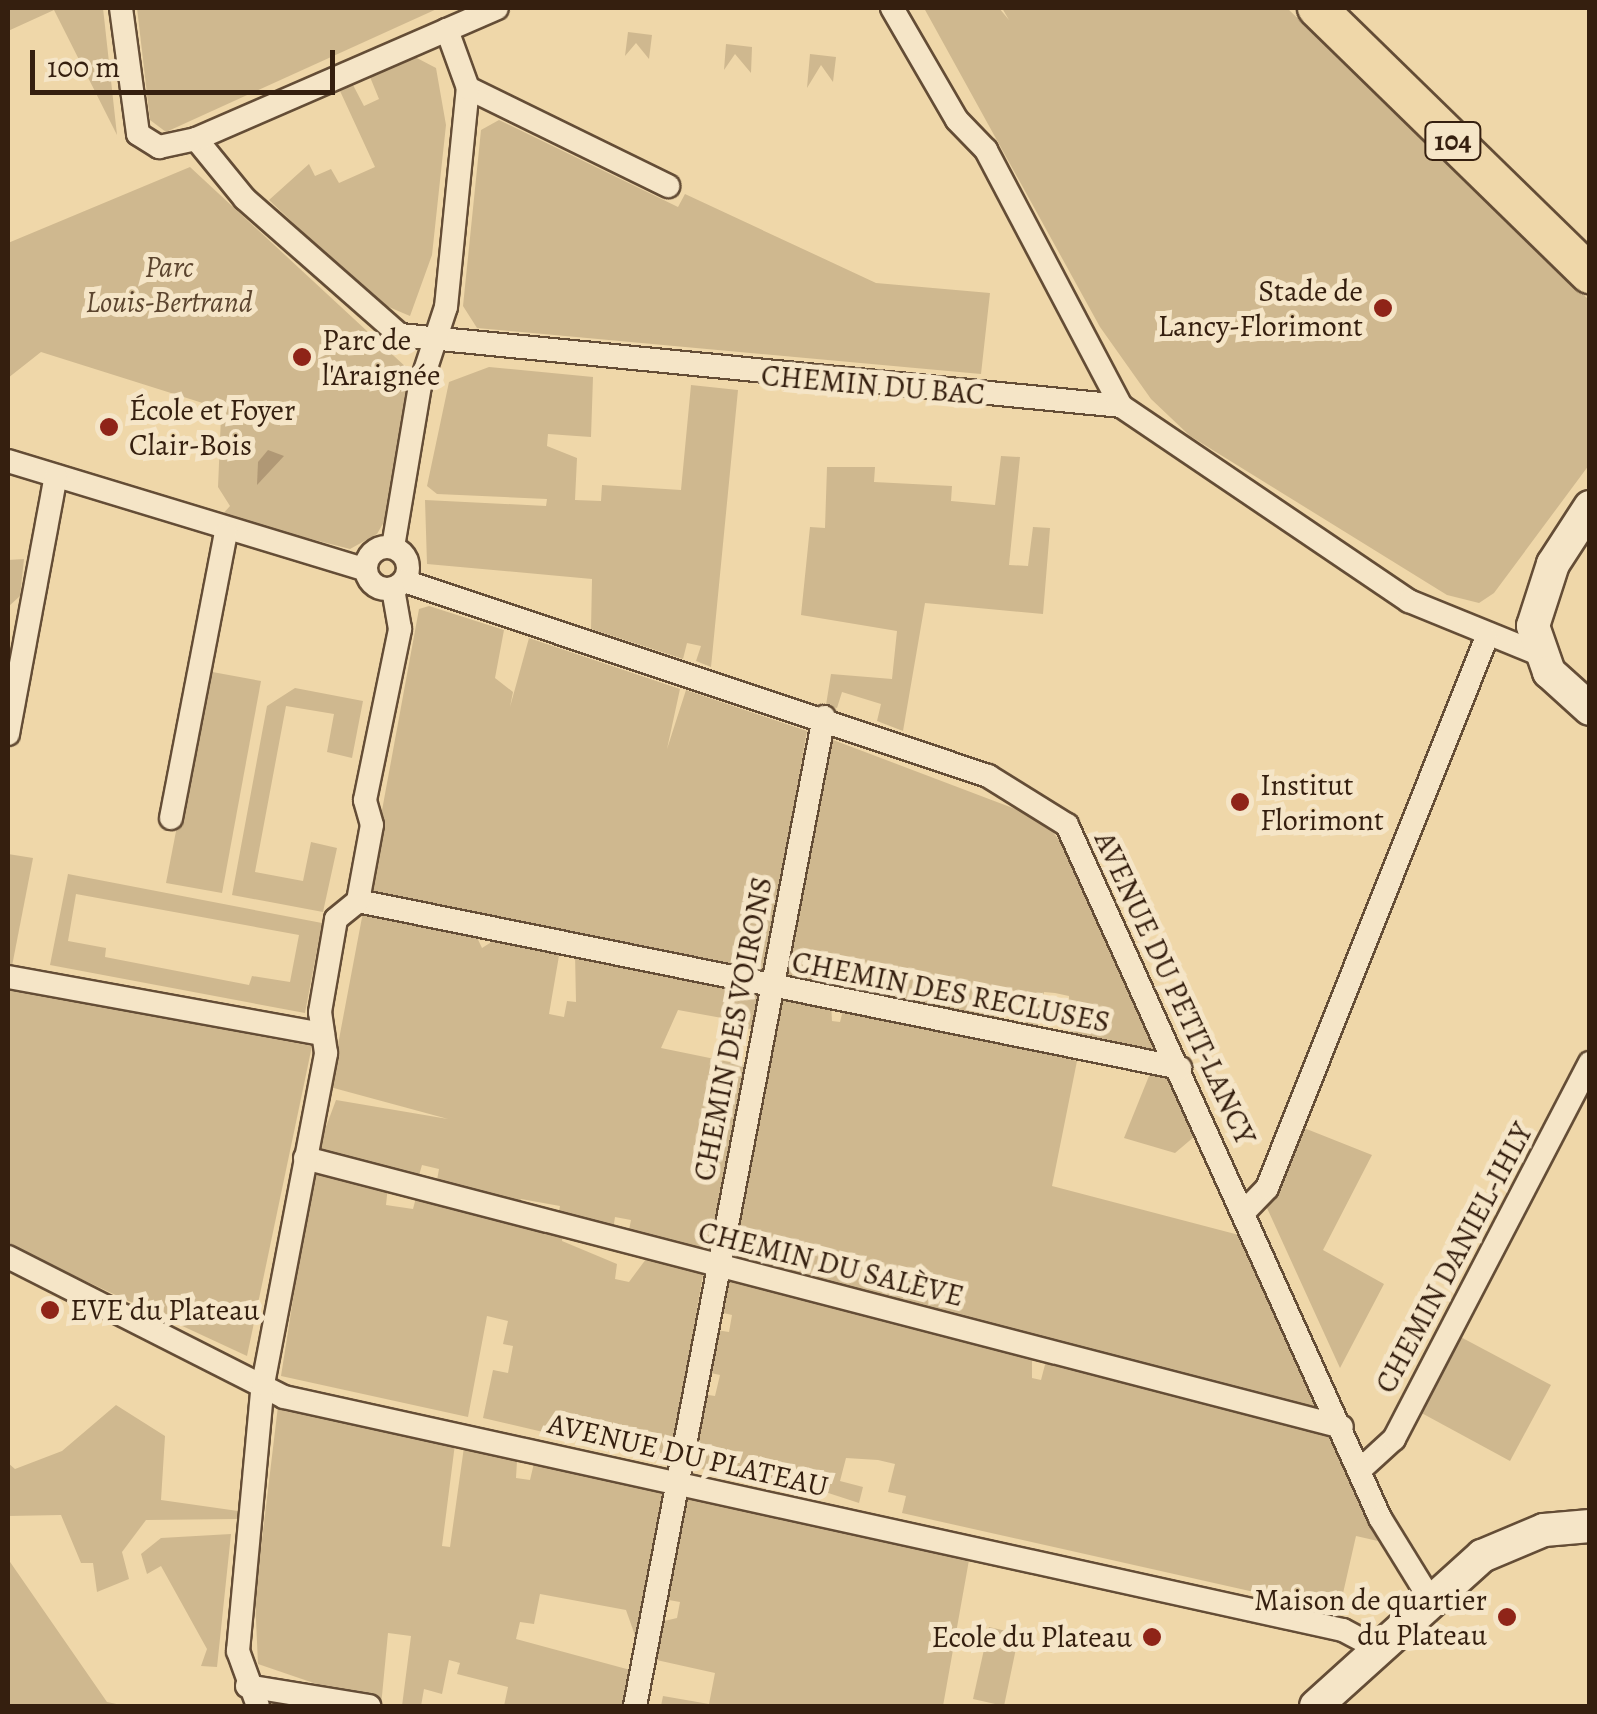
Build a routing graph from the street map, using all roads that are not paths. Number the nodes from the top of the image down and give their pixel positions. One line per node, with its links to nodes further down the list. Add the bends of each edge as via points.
1 (121, 8): 8 (street, via 132,120 148,142 178,147)
2 (496, 8): 6 (street)
3 (892, 8): 13 (street, via 957,120 986,150)
4 (1317, 8): 11 (main road, 104)
5 (1348, 8): 10 (main road, 104)
6 (447, 30): 7 (street); 8 (street)
7 (468, 88): 9 (street); 12 (street)
8 (196, 138): 12 (street, CHEMIN DU BAC, via 210,165 369,314)
9 (668, 186)
10 (1590, 244)
11 (1590, 274)
12 (436, 344): 13 (street, CHEMIN DU BAC); 18 (street, via 420,386)
13 (1121, 406): 21 (street, CHEMIN DU BAC, via 1409,601)
14 (8, 461): 15 (street, AVENUE DU PETIT-LANCY)
15 (56, 476): 17 (street, AVENUE DU PETIT-LANCY, via 198,515); 25 (street)
16 (1590, 507): 22 (street, via 1538,600)
17 (226, 533): 19 (street, AVENUE DU PETIT-LANCY); 26 (street)
18 (393, 547): 19 (street, via 373,551); 20 (street, via 408,561)
19 (366, 570): 20 (street, AVENUE DU PETIT-LANCY, via 375,586)
20 (398, 585): 24 (street, AVENUE DU PETIT-LANCY); 27 (street, via 398,641 365,800 372,825)
21 (1486, 640): 22 (street, CHEMIN DU BAC); 34 (street, via 1268,1188)
22 (1539, 654): 23 (street)
23 (1590, 709)
24 (824, 718): 29 (street, CHEMIN DES VOIRONS); 32 (street, AVENUE DU PETIT-LANCY, via 1022,790 1067,825)
25 (8, 734)
26 (171, 818)
27 (358, 901): 29 (street, CHEMIN DES RECLUSES); 30 (street, via 336,920)
28 (8, 977): 30 (street)
29 (770, 986): 32 (street, CHEMIN DES RECLUSES); 36 (street, CHEMIN DES VOIRONS)
30 (324, 1034): 33 (street)
31 (1590, 1063): 39 (street, CHEMIN DANIEL-IHLY, via 1394,1439)
32 (1180, 1068): 34 (street, AVENUE DU PETIT-LANCY)
33 (305, 1158): 36 (street, CHEMIN DU SALÈVE); 37 (street)
34 (1244, 1212): 38 (street, AVENUE DU PETIT-LANCY)
35 (8, 1257): 37 (street, AVENUE DU PLATEAU)
36 (719, 1267): 38 (street, CHEMIN DU SALÈVE); 40 (street, CHEMIN DES VOIRONS)
37 (263, 1384): 40 (street, AVENUE DU PLATEAU, via 284,1397); 44 (street, via 238,1650)
38 (1342, 1426): 39 (street, AVENUE DU PETIT-LANCY)
39 (1360, 1470): 42 (street, AVENUE DU PETIT-LANCY)
40 (677, 1483): 43 (street, AVENUE DU PLATEAU, via 1343,1630); 46 (street, CHEMIN DES VOIRONS)
41 (1590, 1526): 42 (street, via 1506,1542)
42 (1430, 1599): 43 (street)
43 (1378, 1648): 47 (street)
44 (253, 1696): 45 (street)
45 (369, 1706)
46 (635, 1706)
47 (1316, 1706)

